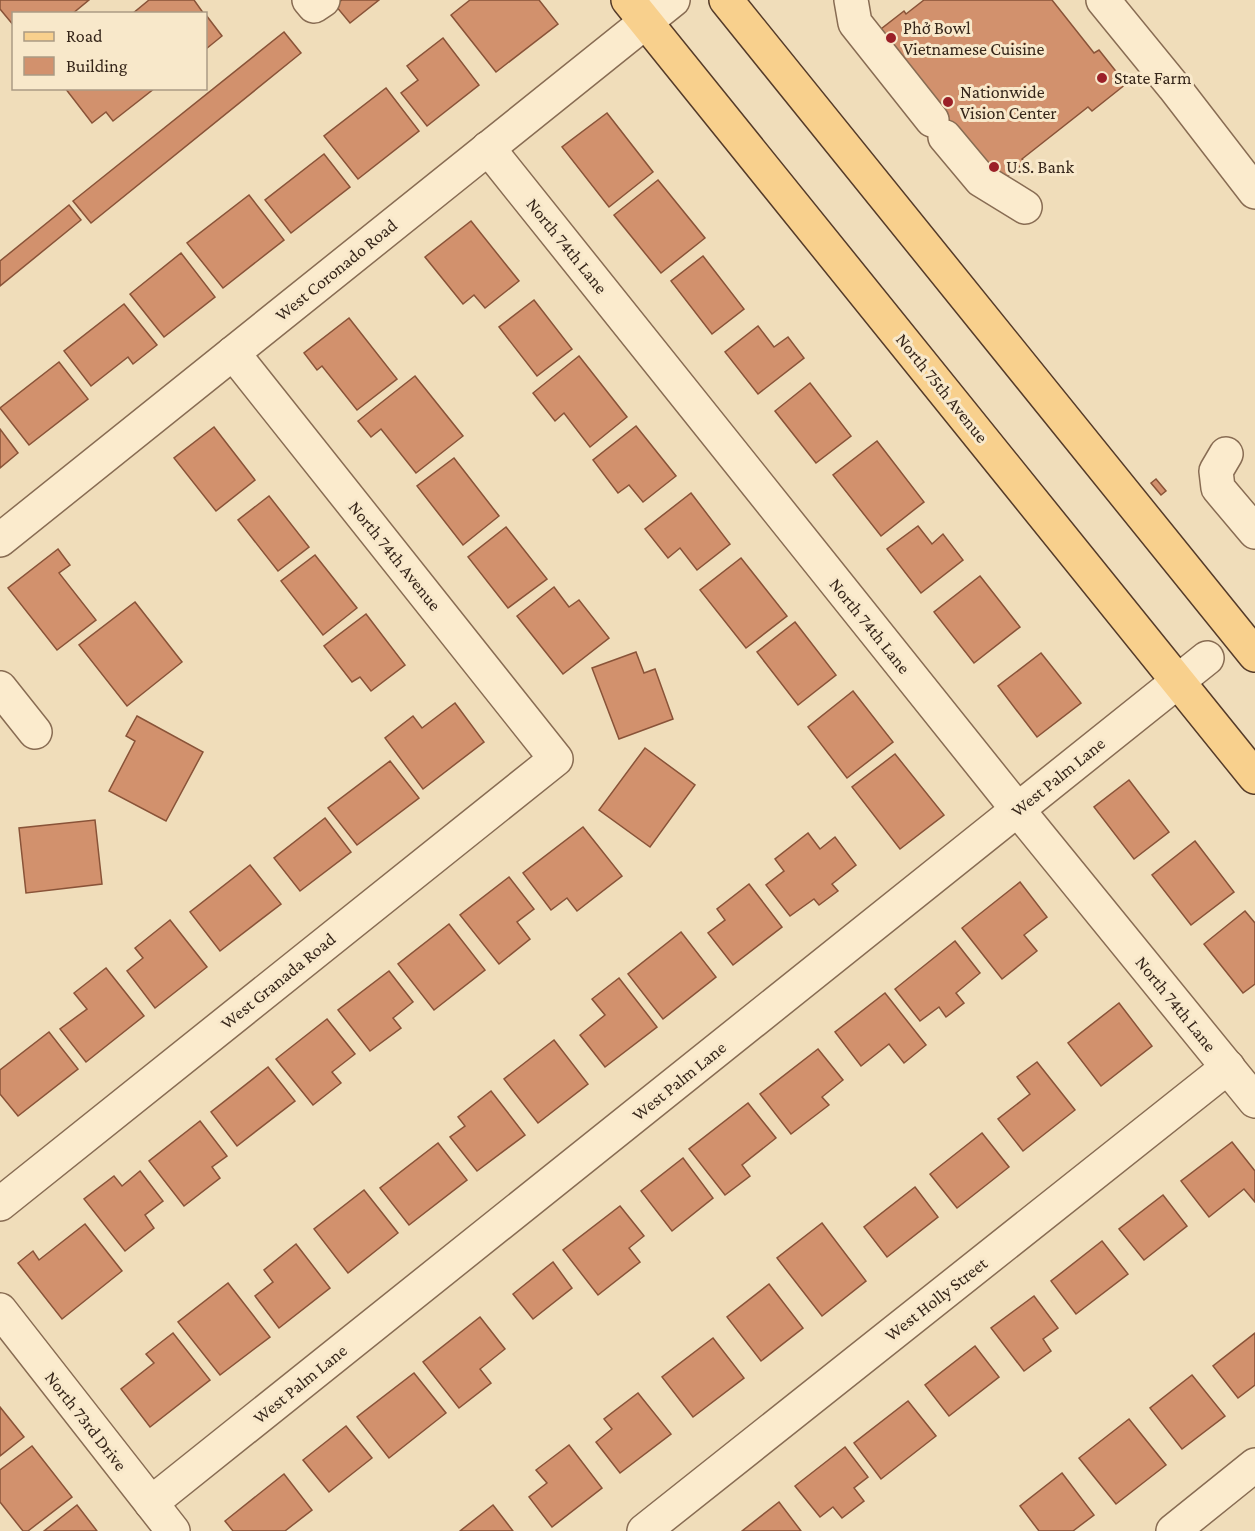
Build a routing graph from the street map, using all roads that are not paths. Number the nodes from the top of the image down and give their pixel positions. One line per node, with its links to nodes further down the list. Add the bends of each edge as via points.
1 (309, 0): 2 (street, via 314,6)
2 (323, 0)
3 (673, 0): 7 (street, West Coronado Road)
4 (726, 0): 15 (main road)
5 (851, 0): 10 (street, via 855,23 981,180)
6 (1103, 0): 9 (street)
7 (637, 11): 8 (street, West Coronado Road); 17 (main road, North 75th Avenue)
8 (488, 148): 11 (street, West Coronado Road); 22 (street, North 74th Lane)
9 (1255, 192)
10 (1025, 207)
11 (233, 353): 14 (street, West Coronado Road); 20 (street, North 74th Avenue)
12 (1226, 454): 13 (street, via 1216,471 1218,488)
13 (1255, 532)
14 (0, 540)
15 (1249, 636)
16 (1207, 658): 17 (street, West Palm Lane)
17 (1177, 680): 21 (main road, North 75th Avenue); 22 (street, West Palm Lane)
18 (0, 688): 19 (street)
19 (35, 732)
20 (556, 759): 25 (street, West Granada Road)
21 (1255, 777)
22 (1018, 810): 23 (street, North 74th Lane); 28 (street, West Palm Lane)
23 (1228, 1067): 24 (street, North 74th Lane); 30 (street, West Holly Street)
24 (1255, 1101)
25 (0, 1204)
26 (0, 1310): 28 (street, North 73rd Drive)
27 (1255, 1465): 31 (street)
28 (151, 1503): 29 (street, North 73rd Drive)
29 (173, 1531)
30 (644, 1531)
31 (1173, 1531)

